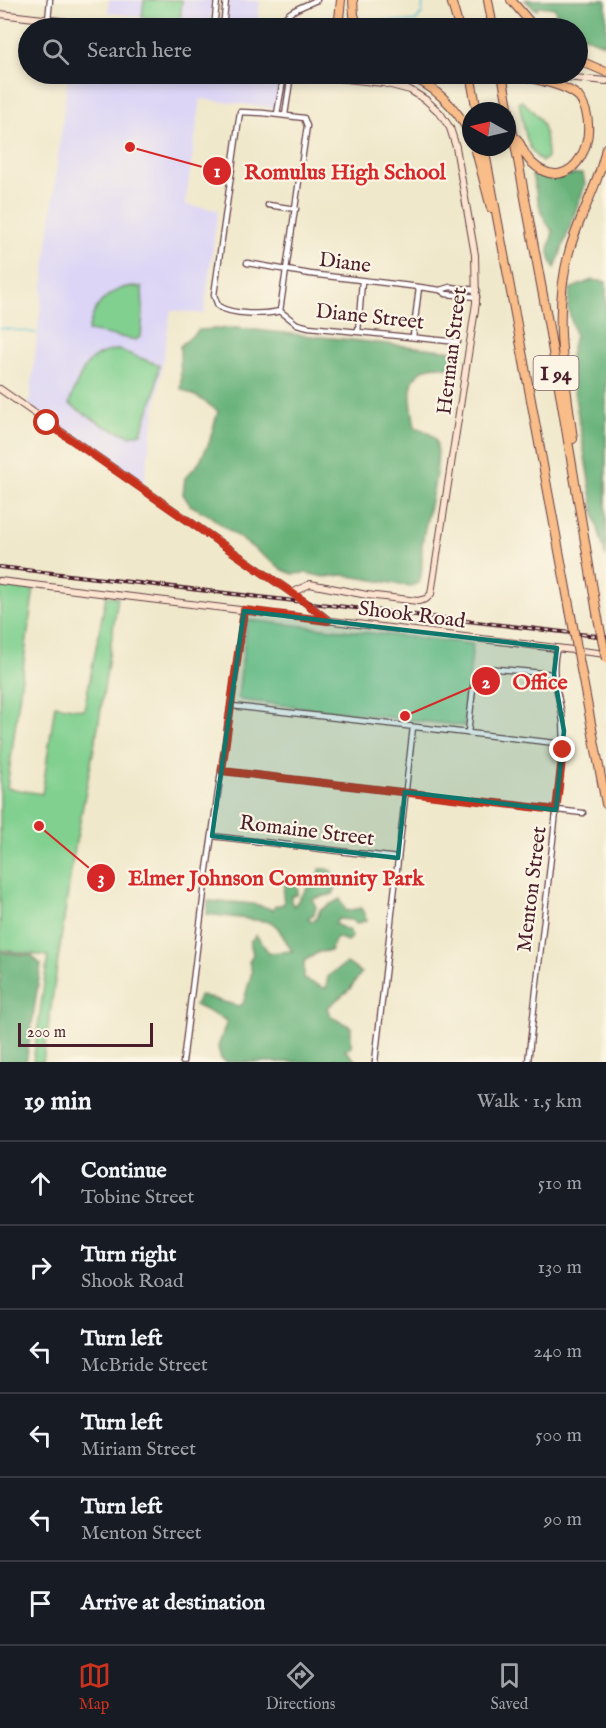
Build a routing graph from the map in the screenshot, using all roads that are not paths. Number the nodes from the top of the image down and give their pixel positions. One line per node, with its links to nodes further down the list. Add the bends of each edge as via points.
1 (50, 0): 13 (street)
2 (217, 0): 14 (street)
3 (226, 0): 15 (street)
4 (317, 0): 16 (street)
5 (342, 0): 17 (highway)
6 (353, 0): 18 (highway)
7 (451, 0): 19 (highway)
8 (456, 0): 20 (highway)
9 (488, 0): 21 (highway)
10 (511, 0): 22 (highway)
11 (0, 14): 12 (street)
12 (32, 18)
13 (48, 18)
14 (215, 18)
15 (224, 18)
16 (284, 18)
17 (339, 18)
18 (355, 18)
19 (457, 18)
20 (459, 18)
21 (491, 18)
22 (526, 18)
23 (588, 64): 24 (highway)
24 (606, 72)
25 (588, 79): 26 (street)
26 (606, 81)
27 (283, 84): 36 (street)
28 (289, 84): 36 (street)
29 (388, 84): 50 (street, Herman Street, via 421,96 450,128 475,255)
30 (425, 84): 37 (highway)
31 (471, 84): 34 (highway)
32 (504, 84): 35 (highway, I 94)
33 (549, 84): 38 (highway, via 579,96 590,110 596,138 592,153 572,170 553,173 530,161)
34 (475, 102)
35 (507, 102)
36 (281, 115): 44 (street, via 304,118 307,126); 51 (street, via 240,112 215,303 221,308 245,312 266,314)
37 (462, 120)
38 (516, 139)
39 (606, 148): 59 (highway, via 570,249 562,283 560,320 578,475 601,609)
40 (516, 150): 59 (highway, I 94)
41 (477, 156): 49 (highway)
42 (486, 156): 49 (highway, I 94)
43 (268, 205): 44 (street)
44 (296, 209): 46 (street)
45 (247, 263): 46 (street, Diane)
46 (286, 270): 47 (street, Diane); 51 (street)
47 (362, 281): 48 (street, Diane); 52 (street)
48 (419, 287): 50 (street, Diane, via 450,287); 53 (street)
49 (511, 287): 70 (highway, I 94, bridge)
50 (477, 294): 57 (street, Herman Street, via 432,593 418,601 310,584)
51 (280, 310): 52 (street, Diane Street, via 302,326)
52 (358, 332): 53 (street, Diane Street)
53 (413, 337): 54 (street, Diane Street)
54 (458, 342)
55 (0, 389): 57 (street)
56 (0, 581): 58 (street, Shook Road)
57 (292, 593): 60 (street)
58 (244, 610): 60 (street, Shook Road); 64 (street)
59 (597, 613): 62 (highway, I 94, bridge)
60 (328, 621): 61 (street, Shook Road)
61 (557, 648): 62 (street, Shook Road); 63 (street, Menton Street)
62 (606, 657)
63 (554, 674): 66 (street, via 478,670); 67 (street, Menton Street)
64 (232, 706): 65 (street); 68 (street)
65 (413, 727): 66 (street); 69 (street)
66 (468, 733): 67 (street)
67 (564, 744): 71 (street, Menton Street)
68 (222, 771): 69 (street); 73 (street)
69 (405, 792): 71 (street); 74 (street)
70 (606, 804)
71 (556, 810): 72 (street); 77 (street, Menton Street)
72 (583, 813)
73 (212, 836): 74 (street, Romaine Street); 75 (street)
74 (398, 858): 76 (street)
75 (183, 1062)
76 (375, 1062)
77 (528, 1062)

